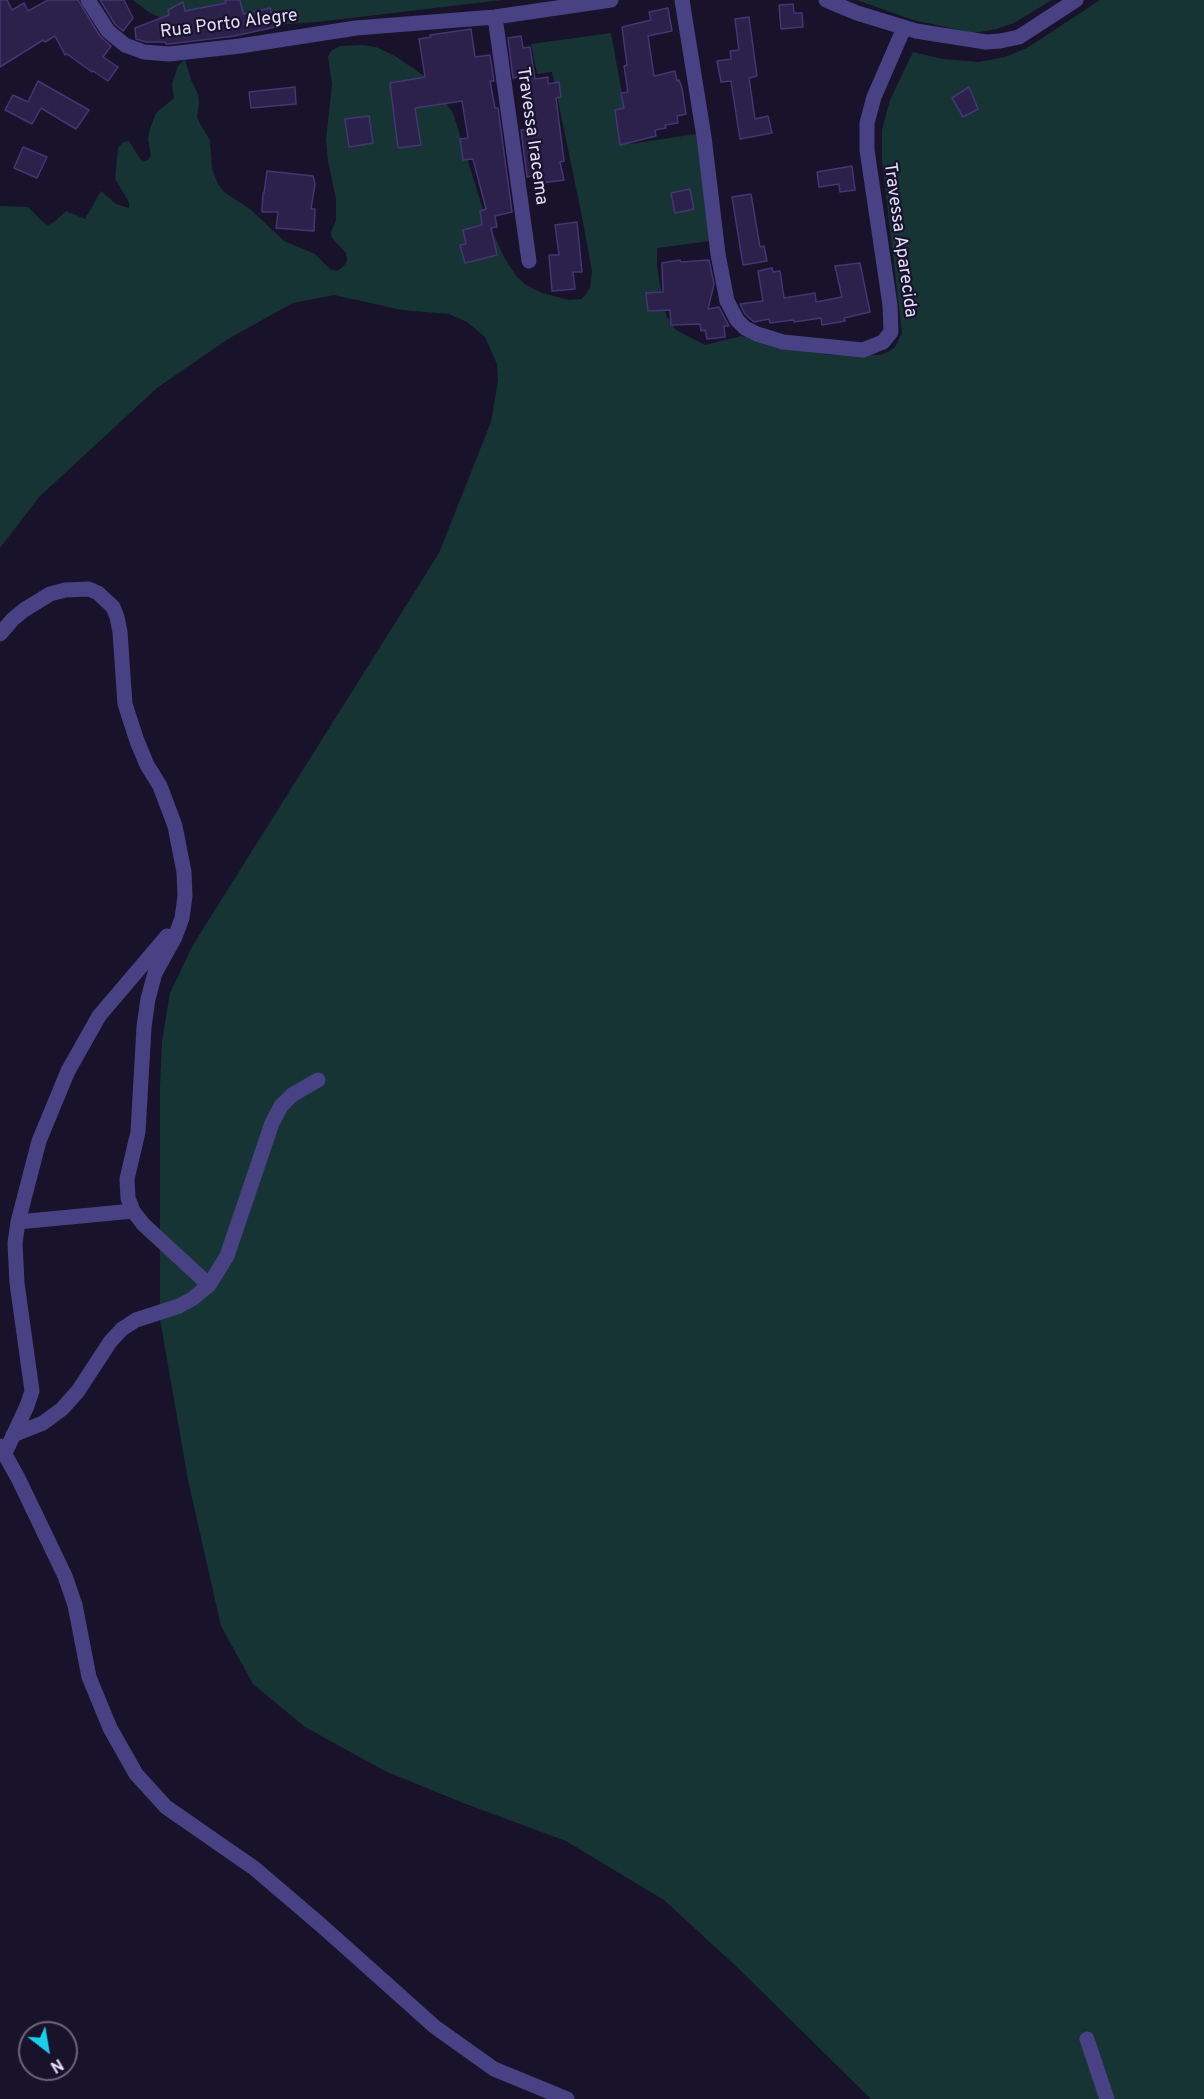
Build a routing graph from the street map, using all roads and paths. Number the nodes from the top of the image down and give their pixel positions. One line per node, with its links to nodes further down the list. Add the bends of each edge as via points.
1 (88, 0): 6 (street, Rua Porto Alegre, via 117,39 134,50 155,54 210,51 356,28)
2 (611, 0): 6 (street, Rua Porto Alegre)
3 (682, 0): 7 (street, Travessa Aparecida, via 727,301 745,328 783,342 863,350 883,342 891,332 867,150 867,123)
4 (826, 0): 7 (street)
5 (1076, 0): 7 (street, via 1019,37 1000,41)
6 (495, 17): 8 (street, Travessa Iracema)
7 (904, 28)
8 (529, 261)
9 (0, 634): 10 (street, via 24,610 65,590 98,592 113,607 120,632 129,722 175,826 184,872)
10 (183, 918): 12 (street, via 155,973 148,999 138,1132 128,1179 128,1198); 13 (street, via 119,990 82,1043 39,1141)
11 (318, 1080): 14 (street, via 281,1106 230,1248)
12 (133, 1210): 13 (street); 14 (street, via 160,1242)
13 (18, 1222): 15 (street, via 17,1283 32,1391)
14 (209, 1284): 15 (street, via 202,1293 179,1306 136,1320 122,1329 62,1409 43,1423)
15 (13, 1435): 16 (street)
16 (3, 1450): 18 (street, via 65,1576 75,1605 89,1677 110,1728 136,1774 166,1807 254,1868 435,2027 494,2068)
17 (1088, 2039): 19 (street)
18 (567, 2099)
19 (1107, 2099)

